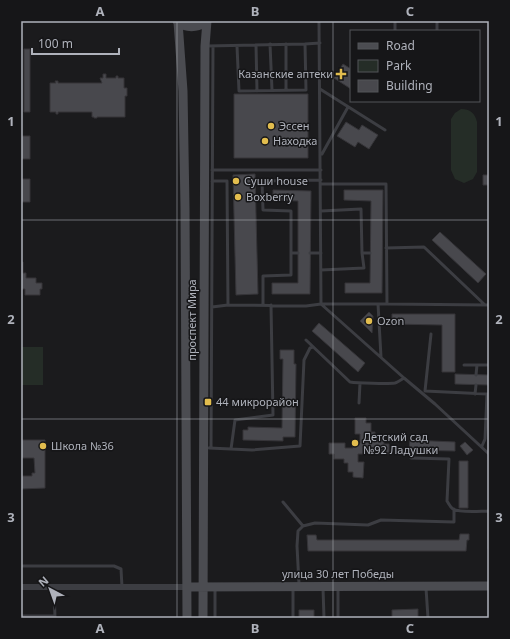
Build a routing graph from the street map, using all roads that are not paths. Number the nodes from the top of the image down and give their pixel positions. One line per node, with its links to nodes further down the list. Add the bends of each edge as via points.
1 (207, 21): 3 (street, via 196,27 184,26); 9 (street, проспект Мира)
2 (319, 21): 4 (lane)
3 (178, 22): 76 (street, проспект Мира, via 183,91 186,208)
4 (320, 43): 7 (lane); 11 (lane)
5 (270, 44): 6 (lane); 8 (lane); 12 (lane)
6 (286, 44): 7 (lane); 13 (lane)
7 (306, 44): 13 (lane, via 306,90)
8 (256, 45): 10 (lane); 14 (lane)
9 (209, 46): 10 (lane); 18 (lane); 40 (street, проспект Мира)
10 (238, 46): 14 (lane, via 239,91)
11 (320, 89): 15 (lane); 17 (lane)
12 (272, 90): 13 (lane); 14 (lane)
13 (286, 90)
14 (257, 91)
15 (348, 107): 16 (lane); 17 (lane)
16 (384, 130)
17 (321, 156): 19 (lane)
18 (212, 170): 19 (lane); 20 (lane)
19 (321, 170): 21 (lane)
20 (212, 181): 36 (lane, via 227,181); 40 (lane)
21 (321, 182): 22 (lane); 23 (lane, via 386,184); 24 (lane, via 262,181 263,210 291,211)
22 (321, 211): 27 (lane); 28 (lane, via 361,210)
23 (386, 248): 31 (lane); 39 (lane, via 424,247)
24 (292, 253): 25 (lane); 37 (lane, via 291,275 263,276)
25 (298, 253)
26 (310, 253): 27 (lane)
27 (321, 253): 32 (lane)
28 (362, 253): 29 (lane); 32 (lane, via 364,268)
29 (370, 253)
30 (382, 254): 31 (lane)
31 (386, 254): 35 (lane)
32 (321, 270): 33 (lane)
33 (321, 304): 34 (lane); 38 (lane); 44 (lane)
34 (378, 304): 35 (lane); 44 (lane)
35 (387, 304): 39 (lane)
36 (228, 305): 37 (lane); 40 (lane)
37 (263, 305): 38 (lane)
38 (271, 305): 57 (lane, via 273,415 235,420)
39 (487, 305)
40 (208, 307): 56 (street, проспект Мира)
41 (430, 334): 52 (lane)
42 (306, 340): 43 (lane)
43 (314, 347): 50 (lane, via 350,382); 57 (lane, via 310,348 304,360 300,446)
44 (381, 357): 49 (lane)
45 (464, 365): 46 (lane)
46 (477, 365): 47 (lane); 48 (lane)
47 (489, 365)
48 (476, 375)
49 (404, 378): 50 (lane, via 394,383); 52 (lane)
50 (360, 384): 54 (lane)
51 (476, 385): 53 (lane)
52 (425, 392): 53 (lane); 55 (lane)
53 (475, 394): 55 (lane, via 487,394 485,440)
54 (359, 403)
55 (482, 446): 58 (lane)
56 (207, 448): 57 (lane); 66 (street, проспект Мира)
57 (231, 449)
58 (489, 454)
59 (410, 458): 61 (lane, via 449,458 447,501)
60 (283, 502): 63 (lane)
61 (454, 509): 62 (lane); 63 (lane, via 454,522 381,520 368,525 315,523)
62 (489, 510): 64 (lane)
63 (303, 526): 68 (lane, via 298,531)
64 (489, 548)
65 (21, 566): 75 (lane, via 114,566 121,569)
66 (203, 586): 67 (street, улица 30 лет Победы); 76 (street, улица 30 лет Победы); 80 (street, проспект Мира)
67 (215, 586): 68 (street, улица 30 лет Победы); 81 (lane)
68 (296, 586): 69 (street, улица 30 лет Победы); 82 (lane)
69 (323, 586): 70 (street, улица 30 лет Победы); 83 (lane)
70 (338, 586): 71 (street, улица 30 лет Победы); 84 (lane)
71 (426, 586): 72 (street, улица 30 лет Победы); 85 (lane)
72 (489, 586)
73 (21, 587): 74 (street)
74 (54, 587): 75 (street); 78 (lane)
75 (122, 587): 76 (street)
76 (187, 587): 79 (street, проспект Мира)
77 (23, 617): 78 (lane)
78 (54, 617)
79 (187, 618)
80 (203, 618)
81 (215, 618)
82 (293, 618)
83 (324, 618)
84 (338, 618)
85 (428, 618)

